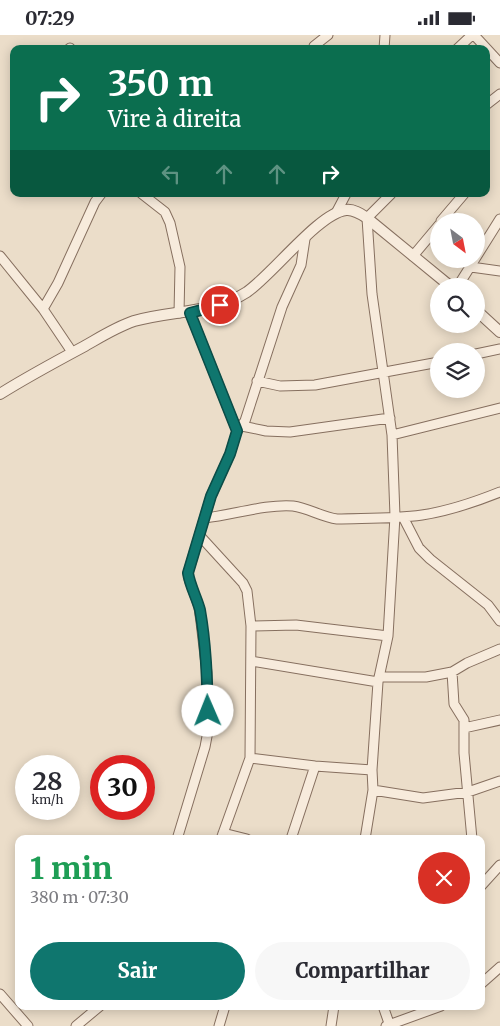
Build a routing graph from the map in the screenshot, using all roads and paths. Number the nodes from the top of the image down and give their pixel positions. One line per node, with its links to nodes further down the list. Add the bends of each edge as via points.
1 (328, 35): 3 (street)
2 (473, 35): 4 (street); 5 (street)
3 (315, 45)
4 (462, 45)
5 (483, 45)
6 (490, 53): 7 (street)
7 (500, 63)
8 (500, 94): 9 (street)
9 (490, 102)
10 (99, 197): 27 (street)
11 (146, 197): 28 (street, via 165,212 170,223 180,267)
12 (344, 197): 15 (street)
13 (388, 197): 17 (street)
14 (462, 197): 16 (street)
15 (336, 213): 17 (street, via 353,210); 20 (street)
16 (449, 213)
17 (367, 218): 23 (street); 36 (street, via 372,294)
18 (500, 219): 21 (street)
19 (430, 236): 23 (street)
20 (305, 239): 29 (street, via 247,292 220,305); 37 (street, via 301,265 282,307)
21 (485, 244)
22 (0, 256): 27 (street)
23 (413, 256): 26 (street)
24 (478, 268): 25 (street)
25 (500, 271)
26 (440, 278)
27 (43, 309): 34 (street)
28 (179, 313): 29 (street); 34 (street, via 132,322)
29 (190, 313): 41 (street)
30 (485, 318): 31 (street)
31 (500, 332)
32 (500, 349): 33 (street)
33 (485, 352)
34 (72, 353): 38 (street)
35 (430, 364): 36 (street)
36 (384, 373): 37 (street, via 315,385); 40 (street)
37 (257, 381): 41 (street, via 247,417)
38 (1, 390)
39 (500, 408): 42 (street)
40 (390, 418): 41 (street, via 290,432); 42 (street)
41 (239, 428): 45 (street)
42 (392, 435): 44 (street)
43 (500, 493): 44 (street, via 460,507)
44 (399, 517): 45 (street, via 337,519 286,506); 47 (street, via 419,548 488,605); 49 (street)
45 (205, 518): 46 (street)
46 (200, 536): 48 (street, via 243,583); 62 (street, via 188,573 202,622 208,731)
47 (500, 621)
48 (251, 626): 49 (street, via 296,625); 51 (street)
49 (388, 636): 53 (street)
50 (500, 649): 52 (street)
51 (251, 661): 53 (street); 56 (street)
52 (452, 672): 53 (street); 55 (street, via 454,704 463,716)
53 (379, 680): 58 (street)
54 (500, 720): 55 (street)
55 (464, 728): 61 (street)
56 (250, 758): 57 (street); 63 (street)
57 (315, 765): 58 (street); 64 (street)
58 (372, 770): 60 (street)
59 (500, 781): 61 (street)
60 (373, 790): 61 (street, via 424,798); 65 (street)
61 (468, 792): 66 (street)
62 (178, 835)
63 (222, 835)
64 (292, 835)
65 (367, 835)
66 (472, 835)
67 (500, 865): 68 (street)
68 (485, 882)
69 (500, 967): 70 (street)
70 (485, 980)
71 (0, 994): 77 (street)
72 (95, 1010): 78 (street)
73 (224, 1010): 79 (street)
74 (333, 1010): 80 (street)
75 (385, 1010): 81 (street)
76 (431, 1010): 81 (street)
77 (28, 1026)
78 (76, 1026)
79 (218, 1026)
80 (331, 1026)
81 (388, 1026)

